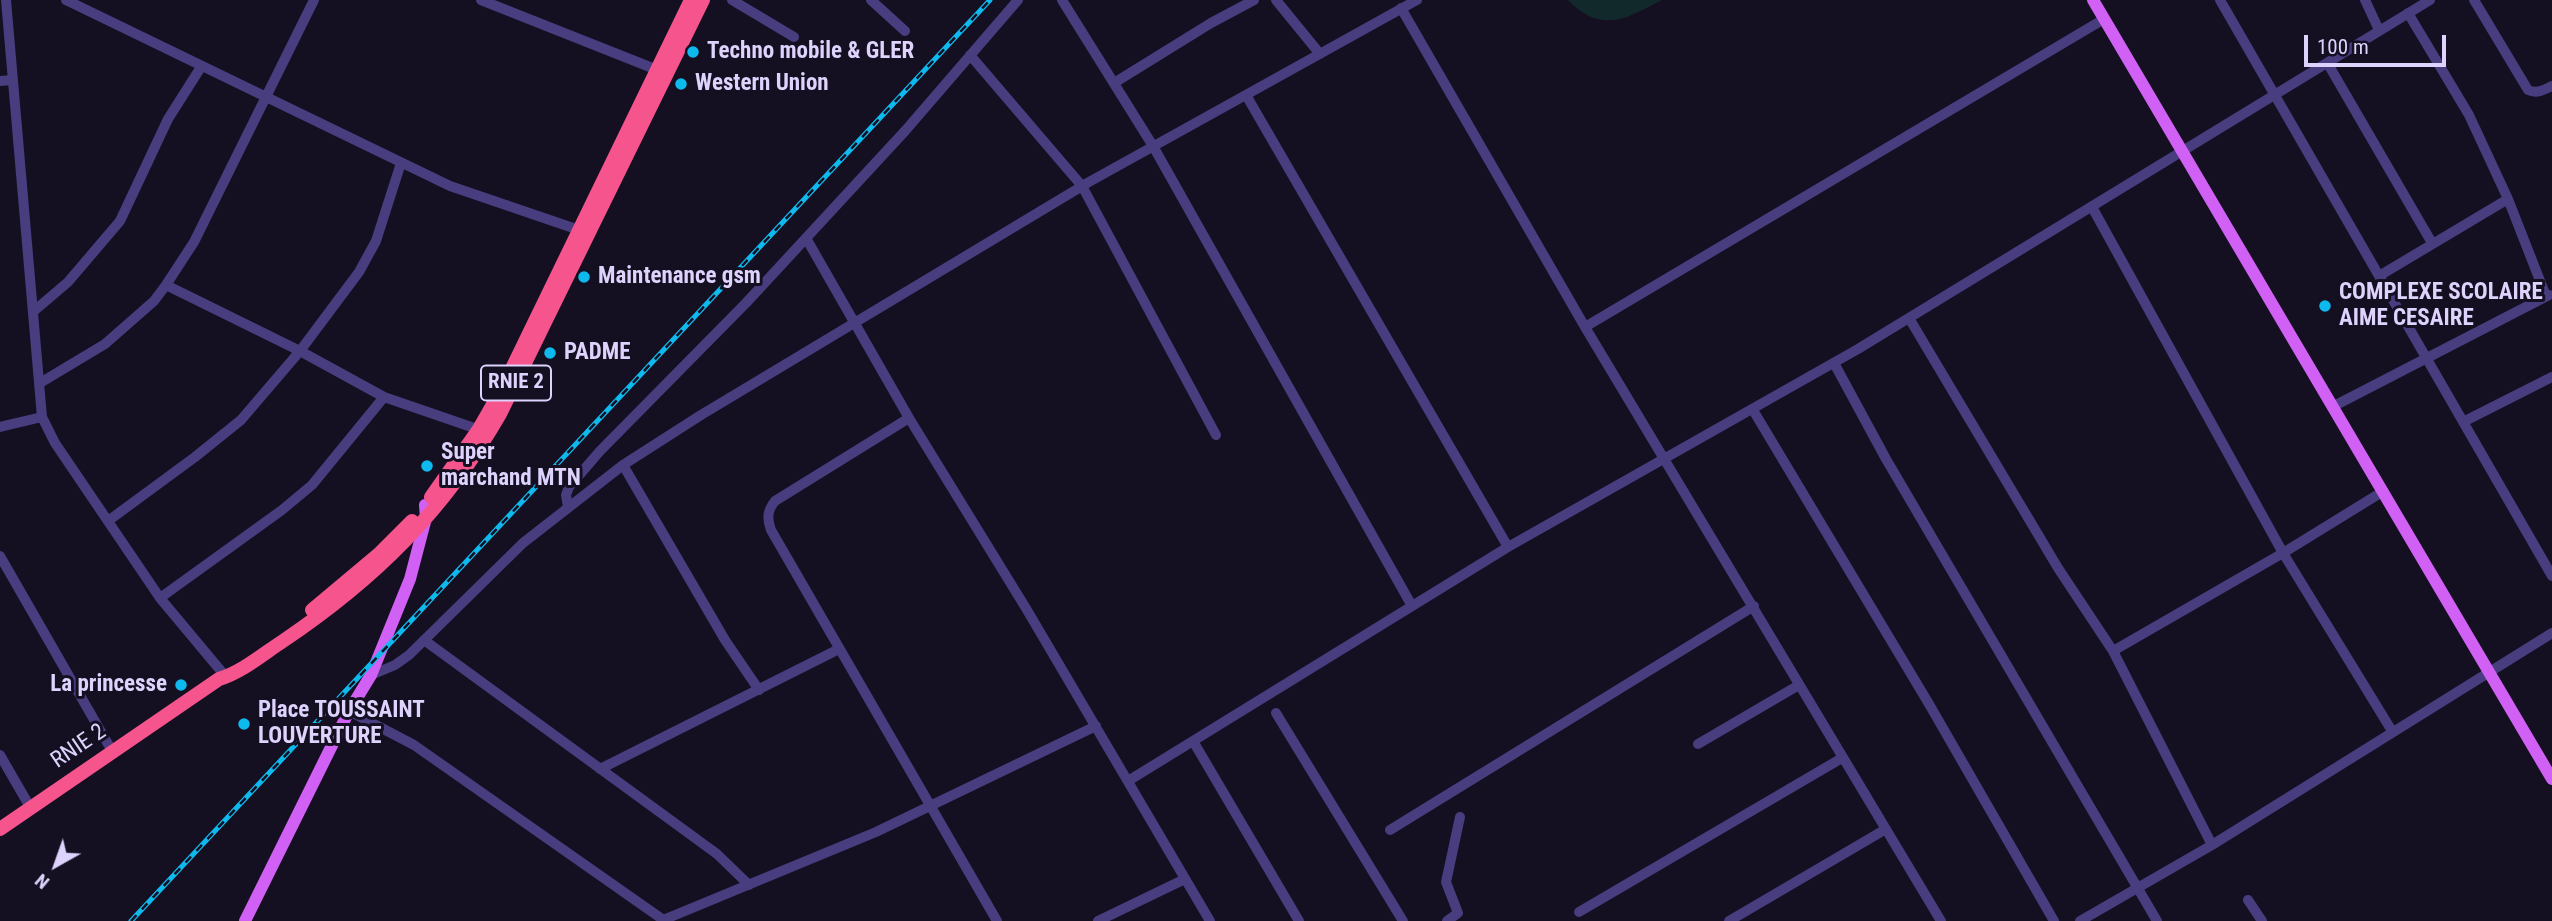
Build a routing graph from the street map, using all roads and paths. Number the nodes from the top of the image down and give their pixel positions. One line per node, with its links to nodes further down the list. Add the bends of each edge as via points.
1 (6, 0): 30 (street)
2 (66, 0): 28 (street)
3 (314, 0): 36 (street)
4 (481, 0): 29 (street)
5 (691, 0): 29 (highway, RNIE 2 / RNIE 2)
6 (703, 0): 29 (highway, RNIE 2 / RNIE 2)
7 (732, 0): 24 (street)
8 (871, 0): 23 (street)
9 (1018, 0): 26 (street)
10 (1062, 0): 32 (street)
11 (1254, 0): 32 (street)
12 (1276, 0): 25 (street)
13 (1417, 0): 19 (street)
14 (2092, 0): 21 (main road)
15 (2220, 0): 34 (street)
16 (2365, 0): 22 (street)
17 (2430, 0): 20 (street)
18 (2474, 0): 33 (street, via 2528,90 2534,93)
19 (1401, 8): 25 (street); 52 (street)
20 (2408, 13): 22 (street); 41 (street, via 2469,115)
21 (2104, 19): 38 (main road); 52 (street)
22 (2379, 30): 27 (street)
23 (905, 31)
24 (794, 37)
25 (1320, 54): 35 (street)
26 (970, 55): 40 (street); 44 (street)
27 (2328, 64): 34 (street); 45 (street)
28 (201, 67): 36 (street); 49 (street, via 168,119 120,222 68,282)
29 (662, 72): 43 (highway, RNIE 2 / RNIE 2)
30 (13, 80): 31 (street); 49 (street)
31 (0, 81)
32 (1114, 83): 37 (street)
33 (2552, 86)
34 (2274, 94): 38 (street); 46 (street)
35 (1246, 95): 37 (street); 73 (street)
36 (266, 98): 39 (street); 47 (street, via 194,242)
37 (1153, 146): 40 (street); 78 (street)
38 (2182, 153): 42 (street); 59 (main road)
39 (401, 163): 43 (street, via 450,187); 53 (street, via 376,241 359,272)
40 (1082, 186): 51 (street); 66 (street)
41 (2508, 199): 45 (street); 48 (street)
42 (2092, 207): 50 (street); 74 (street)
43 (585, 232): 65 (highway, RNIE 2 / RNIE 2)
44 (806, 238): 51 (street); 70 (street, via 600,451 569,487)
45 (2432, 243): 46 (street)
46 (2379, 276): 54 (street)
47 (166, 285): 53 (street); 57 (street, via 105,344)
48 (2549, 295): 54 (street)
49 (34, 312): 57 (street)
50 (1909, 318): 55 (street); 83 (street)
51 (855, 321): 62 (street); 68 (street)
52 (1586, 327): 67 (street)
53 (300, 351): 58 (street); 72 (street, via 241,419)
54 (2426, 358): 59 (street); 63 (street)
55 (1834, 363): 60 (street); 110 (street)
56 (2552, 377): 63 (street)
57 (40, 383): 61 (street)
58 (384, 397): 65 (street); 77 (street, via 312,485)
59 (2332, 407): 69 (main road)
60 (1753, 410): 67 (street); 123 (street)
61 (42, 417): 64 (street); 72 (street)
62 (909, 418): 82 (street, via 769,509 771,530); 91 (street)
63 (2463, 422): 76 (street)
64 (0, 427)
65 (484, 432): 71 (highway, RNIE 2 / RNIE 2, via 459,478)
66 (1216, 435)
67 (1665, 458): 73 (street); 79 (street)
68 (623, 465): 70 (street); 88 (street)
69 (2382, 492): 74 (street); 84 (main road)
70 (568, 507): 81 (street, via 500,563)
71 (426, 512): 85 (main road, via 410,579); 86 (highway, RNIE 2 / RNIE 2, via 386,562 351,592)
72 (108, 521): 77 (street)
73 (1508, 547): 78 (street)
74 (2283, 553): 83 (street); 92 (street)
75 (0, 556): 95 (street)
76 (2552, 576)
77 (160, 598): 86 (street)
78 (1412, 606): 93 (street)
79 (1754, 606): 87 (street); 106 (street)
80 (2552, 633): 84 (street)
81 (424, 640): 85 (street, via 395,665); 98 (street)
82 (839, 649): 88 (street); 101 (street)
83 (2113, 651): 107 (street)
84 (2489, 673): 92 (street); 99 (main road)
85 (371, 675): 89 (main road)
86 (223, 676): 95 (highway, RNIE 2 / RNIE 2)
87 (1800, 685): 94 (street); 97 (street)
88 (759, 690): 98 (street)
89 (349, 711): 114 (main road); 115 (street, via 414,745)
90 (1276, 713): 119 (street)
91 (1096, 726): 100 (street); 101 (street)
92 (2392, 731): 107 (street)
93 (1193, 741): 100 (street); 118 (street)
94 (1698, 744)
95 (112, 751): 102 (highway, RNIE 2 / RNIE 2)
96 (0, 755): 102 (street)
97 (1842, 758): 105 (street); 112 (street)
98 (600, 769): 109 (street, via 717,854)
99 (2552, 779)
100 (1128, 781): 108 (street)
101 (930, 806): 109 (street); 116 (street)
102 (30, 807): 104 (highway, RNIE 2 / RNIE 2)
103 (1460, 817): 120 (street, via 1446,882 1458,912)
104 (0, 829)
105 (1886, 829): 121 (street); 122 (street)
106 (1390, 830)
107 (2212, 845): 110 (street)
108 (1185, 879): 113 (street); 117 (street)
109 (750, 885): 115 (street)
110 (2137, 889): 124 (street); 125 (street)
111 (2248, 900): 126 (street)
112 (1579, 912)
113 (1103, 920)
114 (246, 921)
115 (664, 921)
116 (997, 921)
117 (1210, 921)
118 (1299, 921)
119 (1402, 921)
120 (1447, 921)
121 (1729, 921)
122 (1941, 921)
123 (2054, 921)
124 (2080, 921)
125 (2157, 921)
126 (2262, 921)

